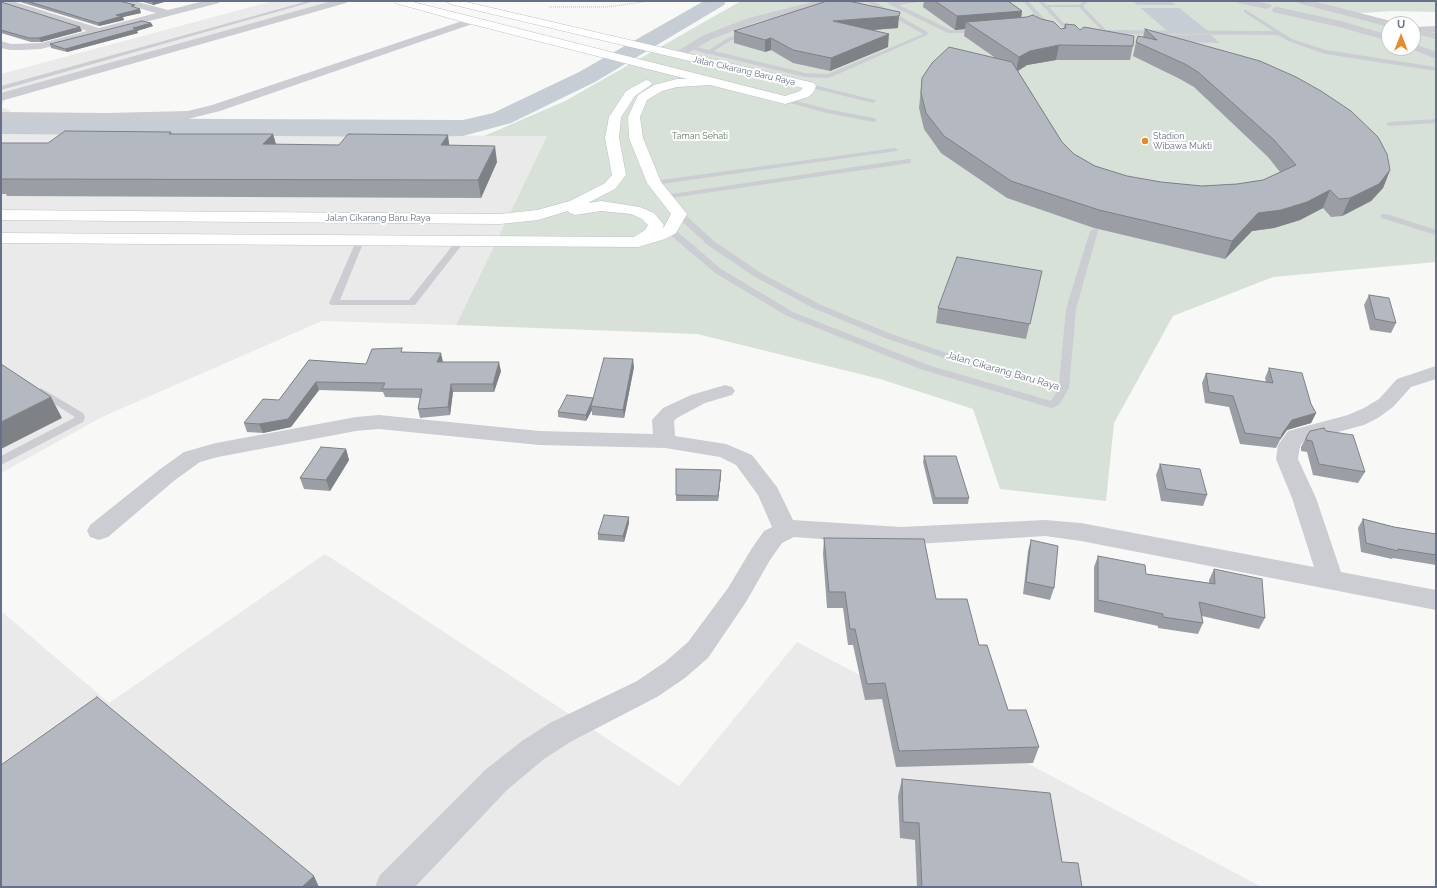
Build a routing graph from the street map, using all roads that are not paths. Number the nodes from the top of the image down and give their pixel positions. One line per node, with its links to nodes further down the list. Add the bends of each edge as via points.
1 (2, 1): 30 (street)
2 (216, 1): 23 (street)
3 (313, 1): 55 (lane)
4 (343, 1): 56 (street)
5 (398, 1): 24 (main road, Jalan Cikarang Baru Raya)
6 (450, 1): 47 (main road, Jalan Cikarang Baru Raya)
7 (807, 1): 47 (street, via 735,19 684,39)
8 (832, 1): 44 (street, Jalan Cikarang Baru Raya, via 753,20 715,34)
9 (868, 1): 21 (lane); 48 (lane, via 926,34 829,76 805,75)
10 (923, 1): 17 (lane)
11 (1025, 1): 38 (lane)
12 (1040, 1): 18 (lane)
13 (1088, 1): 19 (lane)
14 (1241, 1): 20 (street, via 1267,6 1268,9)
15 (1301, 1): 25 (street)
16 (129, 2): 23 (street)
17 (890, 2): 31 (lane, via 950,32)
18 (1044, 6): 19 (lane); 32 (lane)
19 (1080, 6): 35 (lane)
20 (1279, 8): 28 (street); 39 (street)
21 (819, 10)
22 (1246, 11): 37 (lane)
23 (168, 13): 30 (street)
24 (471, 21): 51 (main road, Jalan Cikarang Baru Raya); 59 (street, via 188,116)
25 (1381, 21)
26 (1436, 29): 29 (street)
27 (753, 30): 48 (lane)
28 (1381, 30)
29 (1421, 30)
30 (98, 31): 43 (street, via 33,47 10,47)
31 (988, 31)
32 (1068, 31): 33 (lane); 41 (lane)
33 (1076, 31)
34 (1091, 32): 35 (lane)
35 (1105, 32): 37 (lane)
36 (1421, 32): 40 (street)
37 (1278, 33): 52 (lane, via 1325,52)
38 (1057, 36)
39 (1381, 36)
40 (1436, 36)
41 (1077, 40)
42 (1421, 43): 46 (street)
43 (1, 44)
44 (689, 48): 48 (lane); 49 (street, Jalan Cikarang Baru Raya)
45 (1421, 49): 50 (street)
46 (1436, 49)
47 (662, 51): 49 (main road, Jalan Cikarang Baru Raya)
48 (708, 52)
49 (677, 55): 54 (main road, Jalan Cikarang Baru Raya)
50 (1436, 56)
51 (656, 67): 53 (main road, Jalan Cikarang Baru Raya); 70 (main road, Jalan Cikarang Baru Raya, via 655,74 649,82 630,94 615,117 612,138 619,175 610,186 575,204)
52 (1436, 69)
53 (711, 81): 57 (main road, Jalan Cikarang Baru Raya); 67 (main road, Jalan Cikarang Baru Raya, via 677,83 658,88 642,98 634,117 636,138)
54 (810, 86): 57 (main road, Jalan Cikarang Baru Raya, via 804,94); 58 (lane, Jalan Cikarang Baru Raya)
55 (1, 88)
56 (4, 94)
57 (785, 100): 60 (lane, Jalan Cikarang Baru Raya)
58 (873, 101)
59 (1, 116)
60 (874, 120)
61 (1436, 121): 62 (lane)
62 (1389, 124)
63 (1436, 127): 64 (lane)
64 (1395, 129)
65 (895, 150): 67 (lane)
66 (908, 161): 68 (lane)
67 (654, 183): 68 (main road, Jalan Cikarang Baru Raya)
68 (664, 197): 69 (main road, Jalan Cikarang Baru Raya)
69 (679, 214): 73 (main road); 82 (lane, Jalan Cikarang Baru Raya, via 712,244 751,271 816,306 888,336 963,362)
70 (538, 215): 71 (main road, Jalan Cikarang Baru Raya, via 500,218); 79 (main road, via 601,206 635,210 648,216 656,225 651,233)
71 (1, 216)
72 (1384, 216): 75 (lane)
73 (670, 230): 79 (main road); 82 (lane, Jalan Cikarang Baru Raya, via 718,271 790,314 853,340 924,367 1051,404 1055,403)
74 (1094, 231): 82 (lane, via 1071,309)
75 (1436, 234)
76 (1, 238): 77 (main road)
77 (360, 241): 78 (main road); 78 (lane, via 334,303 412,303)
78 (460, 242): 79 (main road)
79 (638, 242)
80 (1436, 372): 88 (street, via 1404,384 1386,403 1356,420 1296,436 1288,446 1287,458 1304,498)
81 (34, 387): 85 (lane, via 80,418 76,423)
82 (1064, 388)
83 (725, 390): 84 (street, via 698,399 670,413 663,420)
84 (665, 441): 86 (street, via 726,451 744,460 769,494); 87 (street, via 539,438 379,422 356,424 216,450 192,457)
85 (1, 461)
86 (786, 530): 88 (street, via 797,527 901,536 1045,528 1110,537); 90 (street, via 773,537 737,595 698,650 648,689 561,732 533,750 496,780)
87 (99, 531)
88 (1331, 580): 89 (street)
89 (1436, 600)
90 (392, 887)

